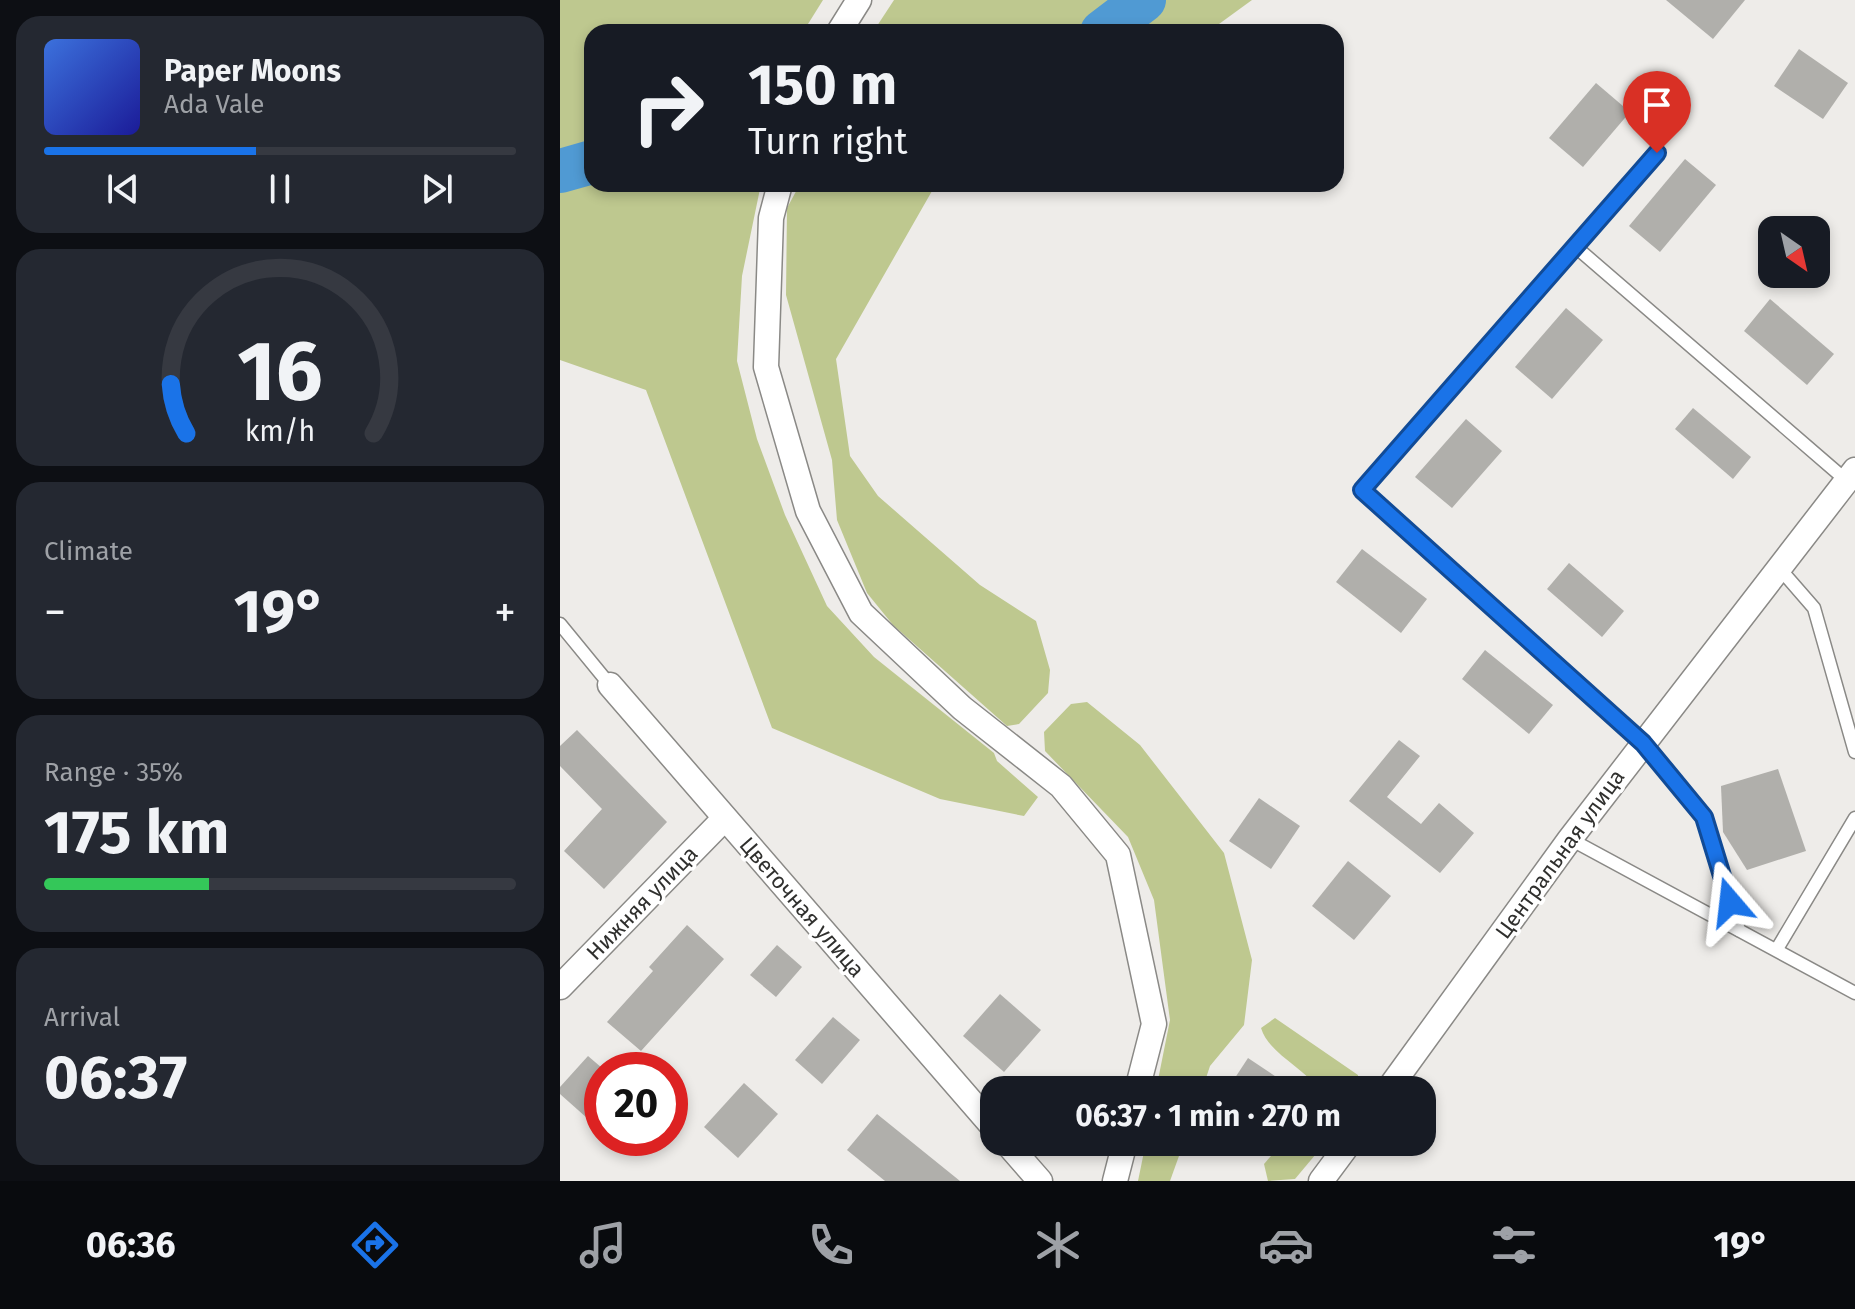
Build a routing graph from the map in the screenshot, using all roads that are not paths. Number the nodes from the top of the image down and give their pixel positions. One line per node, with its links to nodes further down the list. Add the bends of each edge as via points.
1 (859, 0): 2 (street)
2 (844, 24)
3 (1657, 153): 5 (lane)
4 (778, 192): 19 (street, via 771,218 766,367 808,511 861,613 962,708 1061,786 1118,855 1154,1024)
5 (1577, 248): 6 (lane); 10 (lane, via 1362,490)
6 (1851, 475): 7 (street, Центральная улица)
7 (1780, 569): 10 (street, Центральная улица); 11 (lane, via 1814,608)
8 (560, 624): 9 (lane)
9 (610, 685): 13 (street, Цветочная улица)
10 (1643, 743): 14 (street, Центральная улица); 15 (lane, via 1704,817)
11 (1855, 752)
12 (1855, 818): 16 (lane)
13 (724, 819): 17 (street, Нижняя улица); 21 (street, Цветочная улица)
14 (1570, 839): 15 (lane); 20 (street, Центральная улица)
15 (1739, 930): 16 (lane)
16 (1777, 949): 18 (lane)
17 (560, 987)
18 (1855, 993)
19 (1141, 1076)
20 (1398, 1076)
21 (980, 1112)
22 (1018, 1156): 25 (street)
23 (1121, 1156): 26 (street)
24 (1340, 1156): 27 (street)
25 (1040, 1181)
26 (1115, 1181)
27 (1321, 1181)

